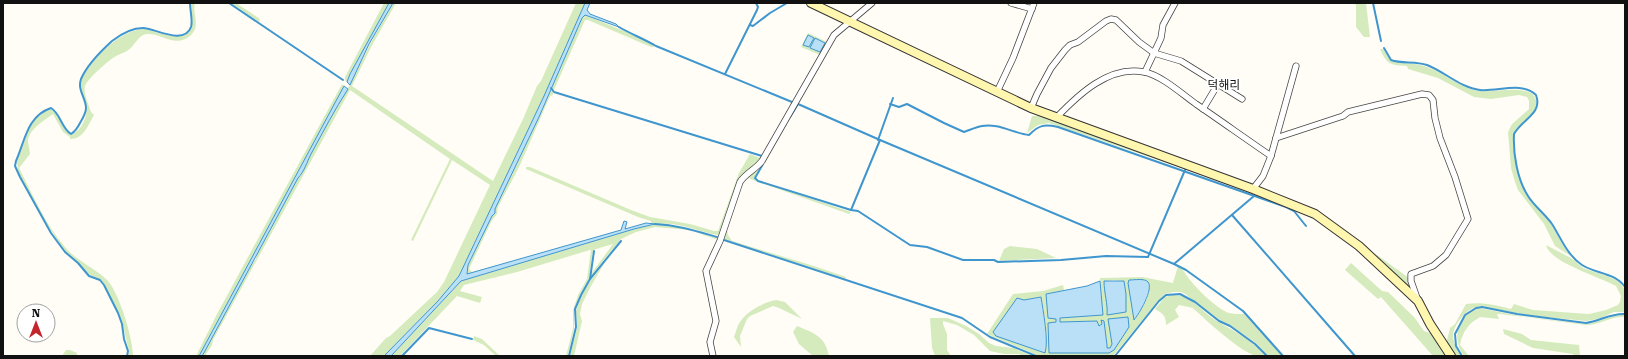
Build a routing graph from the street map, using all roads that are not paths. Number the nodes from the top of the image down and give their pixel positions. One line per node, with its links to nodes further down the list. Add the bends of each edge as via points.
1 (811, 3): 6 (street)
2 (872, 3): 6 (street)
3 (1011, 3): 5 (street)
4 (1175, 3): 7 (street, via 1163,25 1161,38)
5 (1033, 6): 11 (street)
6 (850, 22): 11 (street); 20 (street, via 834,35 827,46 762,161 740,182 720,241 706,271 716,321 710,342)
7 (1154, 53): 9 (street); 10 (street, via 1181,61); 13 (street, via 1116,20 1106,21 1070,45 1058,57)
8 (1296, 66): 16 (street)
9 (1145, 72): 14 (street); 15 (street, via 1115,74 1102,80 1068,105)
10 (1218, 84): 12 (street); 14 (street)
11 (997, 92): 13 (street)
12 (1242, 99)
13 (1031, 108): 15 (street)
14 (1203, 109): 17 (street)
15 (1056, 118): 18 (street)
16 (1276, 138): 17 (street); 19 (street, via 1343,116 1348,112 1422,94 1430,95 1440,138 1468,219 1446,255 1433,266 1411,274)
17 (1271, 156): 18 (street, via 1263,176)
18 (1253, 189): 19 (street, via 1315,214 1359,246)
19 (1418, 302): 21 (street)
20 (713, 356)
21 (1451, 356)

